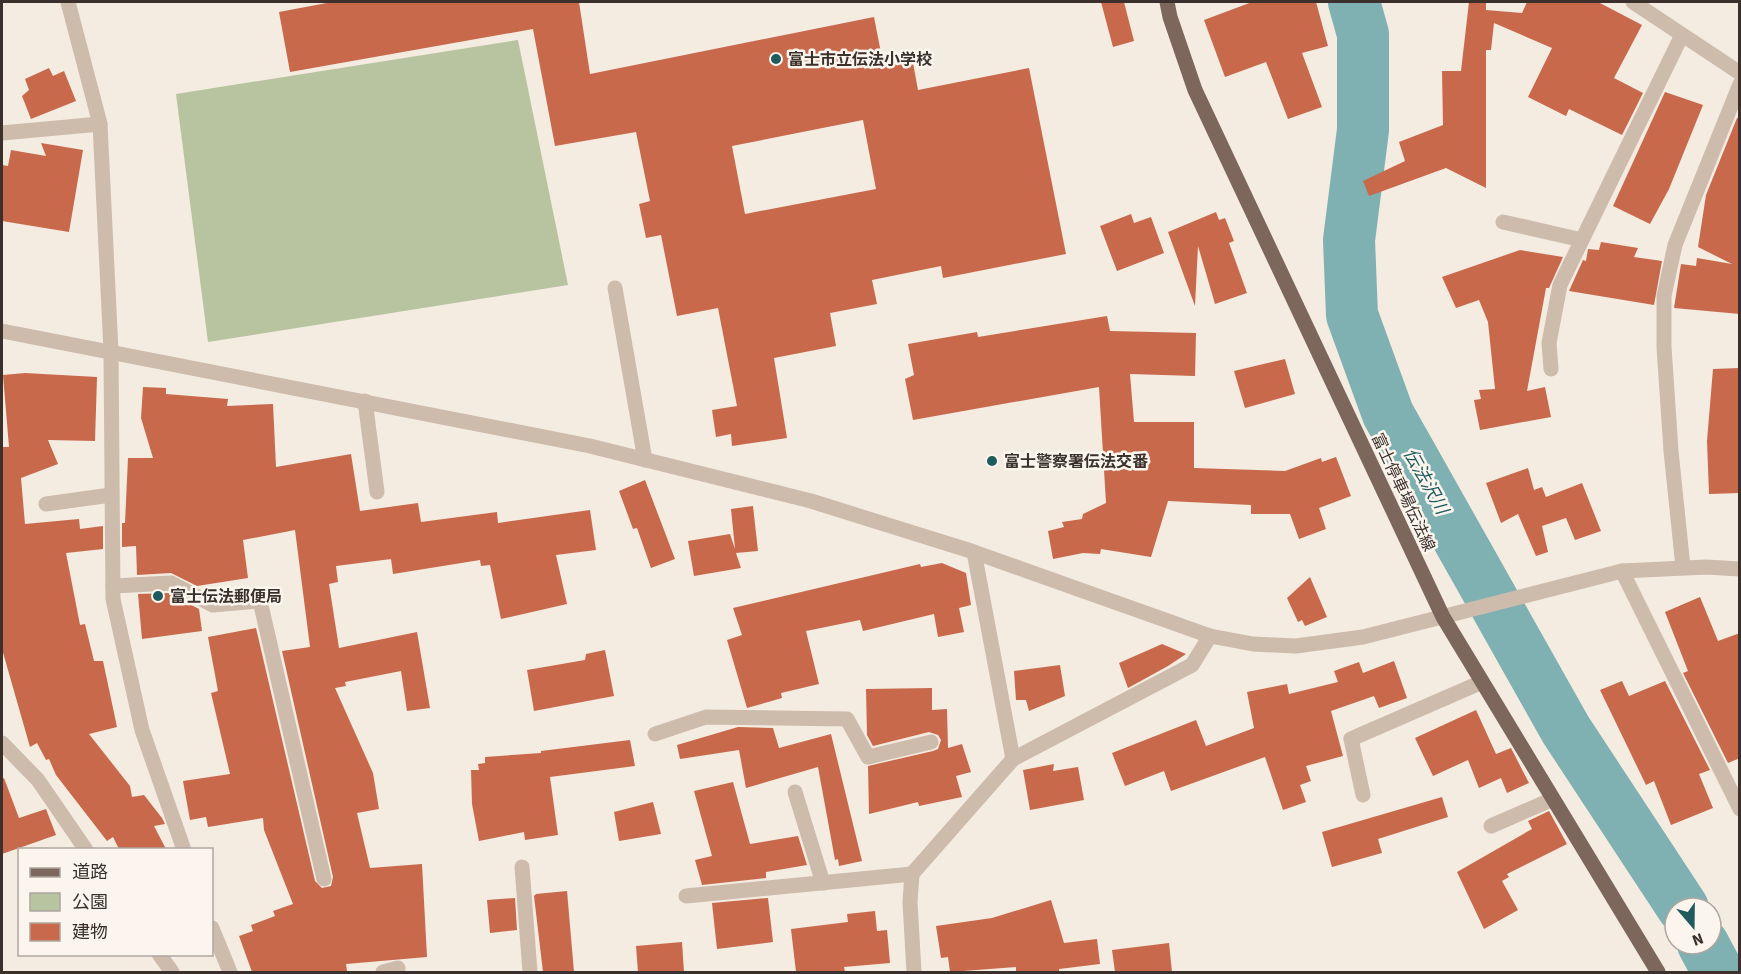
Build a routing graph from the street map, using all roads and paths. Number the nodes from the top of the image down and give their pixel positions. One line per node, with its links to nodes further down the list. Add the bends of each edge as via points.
1 (68, 2): 7 (street)
2 (1167, 2): 25 (main road, 富士停車場伝法線, via 1195,90)
3 (1633, 2): 4 (street)
4 (1682, 35): 5 (street); 10 (street)
5 (1740, 73)
6 (1740, 84): 21 (street, via 1676,245 1664,296 1671,451)
7 (100, 124): 8 (street); 13 (street)
8 (2, 133)
9 (1503, 222): 10 (street)
10 (1582, 240): 14 (street, via 1560,285 1549,344)
11 (615, 288): 16 (street)
12 (2, 331): 13 (street)
13 (111, 351): 15 (street); 18 (street)
14 (1551, 369)
15 (365, 401): 16 (street); 17 (street)
16 (645, 460): 20 (street, via 812,501)
17 (377, 492)
18 (111, 495): 19 (street); 24 (street)
19 (46, 504)
20 (974, 552): 26 (street); 31 (street)
21 (1683, 567): 22 (street); 23 (street)
22 (1740, 569)
23 (1622, 571): 25 (street); 35 (street)
24 (113, 586): 38 (street, via 142,730); 41 (street, via 171,583 213,605 260,600)
25 (1443, 617): 26 (street, via 1363,637 1296,646); 27 (main road, 富士停車場伝法線)
26 (1210, 636): 31 (street, via 1192,665)
27 (1482, 682): 33 (street, via 1351,739); 34 (main road, 富士停車場伝法線)
28 (655, 734): 29 (street, via 706,717 847,719 868,757)
29 (931, 742)
30 (2, 743): 37 (street, via 38,780)
31 (1013, 759): 40 (street)
32 (795, 792): 42 (street)
33 (1363, 795)
34 (1553, 799): 36 (street); 50 (main road, 富士停車場伝法線)
35 (1740, 809)
36 (1491, 826)
37 (85, 848)
38 (184, 848)
39 (522, 867): 48 (street)
40 (912, 874): 42 (street); 49 (street)
41 (324, 879)
42 (823, 883): 43 (street)
43 (686, 896)
44 (213, 930): 47 (street)
45 (160, 956): 46 (street)
46 (172, 972)
47 (230, 972)
48 (530, 972)
49 (914, 972)
50 (1658, 972)

